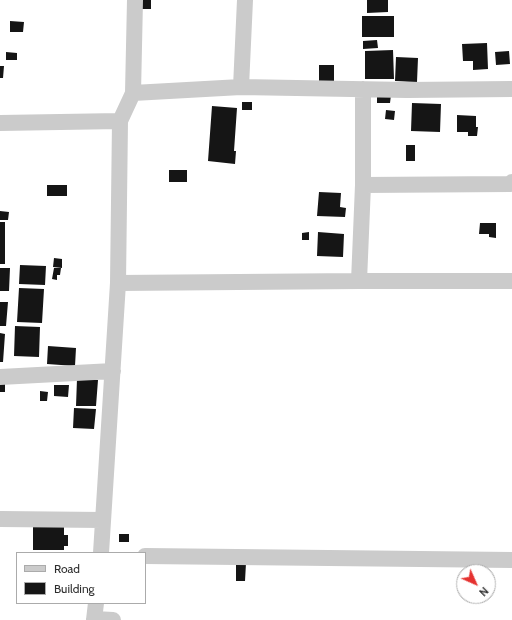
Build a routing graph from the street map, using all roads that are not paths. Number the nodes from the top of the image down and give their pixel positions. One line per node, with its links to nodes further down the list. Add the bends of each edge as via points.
1 (135, 0): 6 (street)
2 (245, 0): 3 (street)
3 (241, 87): 4 (street); 6 (street)
4 (363, 89): 5 (street); 10 (street)
5 (512, 89)
6 (133, 93): 7 (street)
7 (120, 121): 8 (street); 13 (street)
8 (0, 123)
9 (512, 182): 10 (street)
10 (363, 185): 11 (street)
11 (360, 281): 12 (street); 13 (street)
12 (512, 281)
13 (118, 283): 14 (street)
14 (113, 372): 15 (street); 17 (street)
15 (0, 377)
16 (0, 519): 17 (street)
17 (103, 520): 18 (street)
18 (101, 552)
19 (146, 556): 20 (street)
20 (512, 560)
21 (96, 604): 22 (street)
22 (94, 620): 23 (street)
23 (113, 620)

